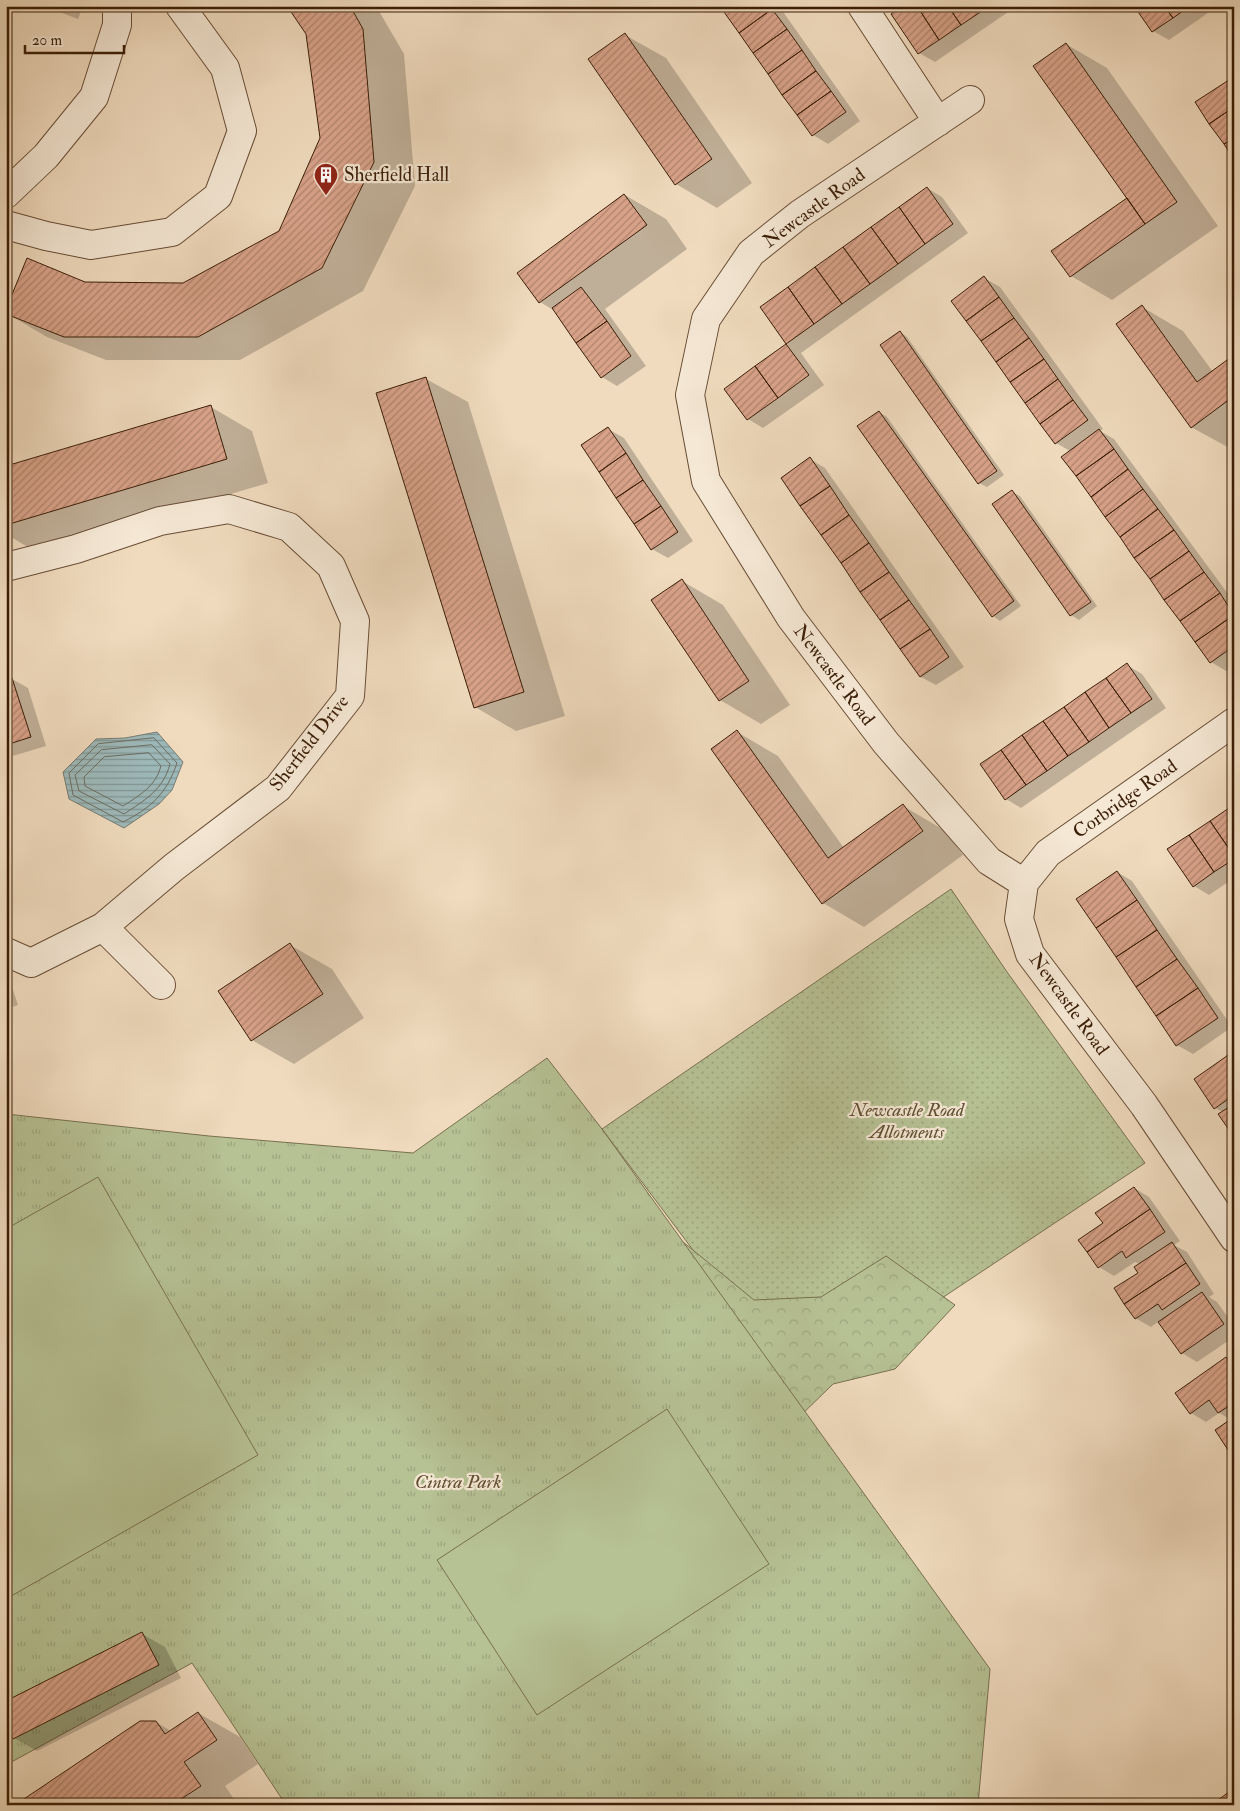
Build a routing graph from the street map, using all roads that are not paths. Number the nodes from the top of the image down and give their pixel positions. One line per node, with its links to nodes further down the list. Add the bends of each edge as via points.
1 (117, 6): 6 (street, via 117,26 94,97 46,156)
2 (180, 6): 7 (street, via 225,68 242,131 218,196 172,232 91,244)
3 (862, 6): 5 (street)
4 (970, 100): 5 (street, Newcastle Road)
5 (938, 122): 10 (street, Newcastle Road, via 800,214 751,253 706,319 690,395 706,481 790,618 886,743 989,861)
6 (6, 194)
7 (6, 225)
8 (6, 567): 11 (street, Sherfield Drive, via 76,549 160,521 229,509 289,527 331,566 355,621 350,696 278,788 174,867)
9 (1234, 722): 10 (street, Corbridge Road, via 1048,853)
10 (1024, 883): 14 (street, Newcastle Road, via 1019,919 1030,954 1144,1105)
11 (103, 927): 12 (street, Sherfield Drive, via 31,963); 13 (street)
12 (6, 952)
13 (161, 985)
14 (1234, 1238)

